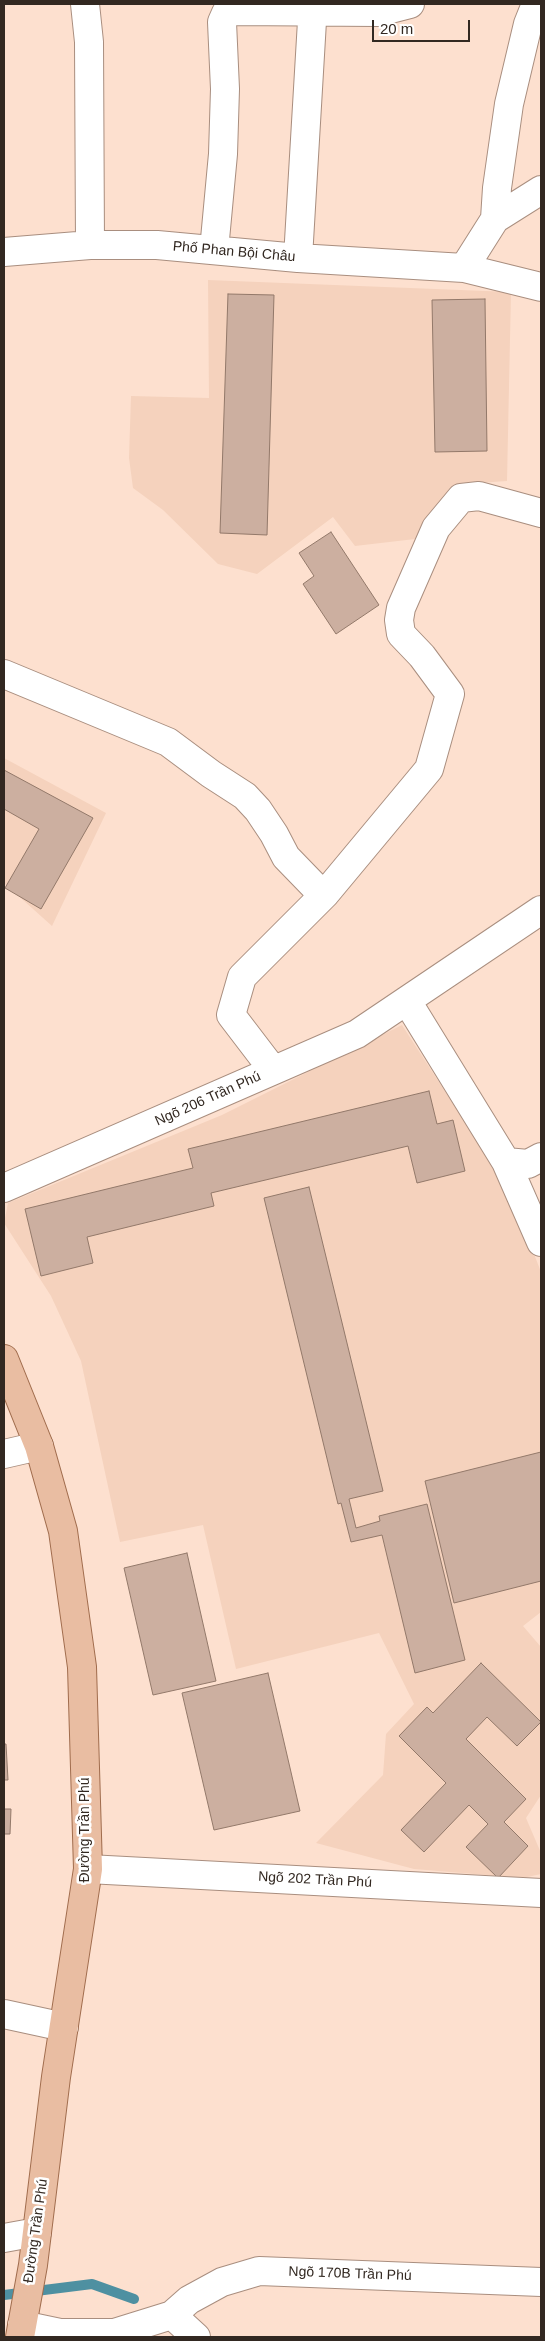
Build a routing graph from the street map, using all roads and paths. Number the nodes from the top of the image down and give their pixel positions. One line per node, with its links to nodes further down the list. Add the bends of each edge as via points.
1 (85, 4): 7 (street, via 89,42)
2 (410, 4): 4 (street, via 379,12)
3 (536, 4): 6 (street, via 528,24 510,104)
4 (312, 8): 8 (street, via 231,11 223,17 223,154); 10 (street)
5 (541, 190): 6 (street)
6 (495, 219): 11 (street)
7 (90, 245): 8 (street, Phố Phan Bội Châu, via 157,245); 9 (street, Phố Phan Bội Châu)
8 (214, 250): 10 (street, Phố Phan Bội Châu)
9 (4, 252)
10 (298, 258): 11 (street, Phố Phan Bội Châu)
11 (464, 268): 12 (street, Phố Phan Bội Châu)
12 (541, 287)
13 (541, 513): 15 (street, via 479,496 461,498 436,528 398,620 401,634 450,694 429,769)
14 (4, 674): 15 (street, via 168,742 245,796 258,810 286,857)
15 (325, 894): 18 (street, via 242,977 231,1015)
16 (541, 910): 17 (street, Ngõ 206 Trần Phú)
17 (407, 1001): 18 (street, Ngõ 206 Trần Phú, via 357,1034); 20 (street)
18 (273, 1070): 21 (street, Ngõ 206 Trần Phú)
19 (541, 1157): 20 (street, via 528,1164)
20 (506, 1162): 22 (street)
21 (4, 1188)
22 (541, 1242)
23 (4, 1359): 24 (main road, Đường Trần Phú)
24 (39, 1446): 25 (street); 26 (main road, Đường Trần Phú, via 63,1531 82,1667)
25 (4, 1454)
26 (88, 1869): 27 (street, Ngõ 202 Trần Phú); 29 (main road, Đường Trần Phú)
27 (541, 1894)
28 (4, 2014): 29 (street)
29 (64, 2027): 30 (main road, Đường Trần Phú)
30 (37, 2232): 31 (street); 34 (main road, Đường Trần Phú)
31 (4, 2238)
32 (541, 2282): 33 (street, Ngõ 170B Trần Phú, via 259,2271 222,2282)
33 (168, 2316): 34 (street, via 114,2333 60,2333); 35 (street)
34 (22, 2322)
35 (196, 2337)

